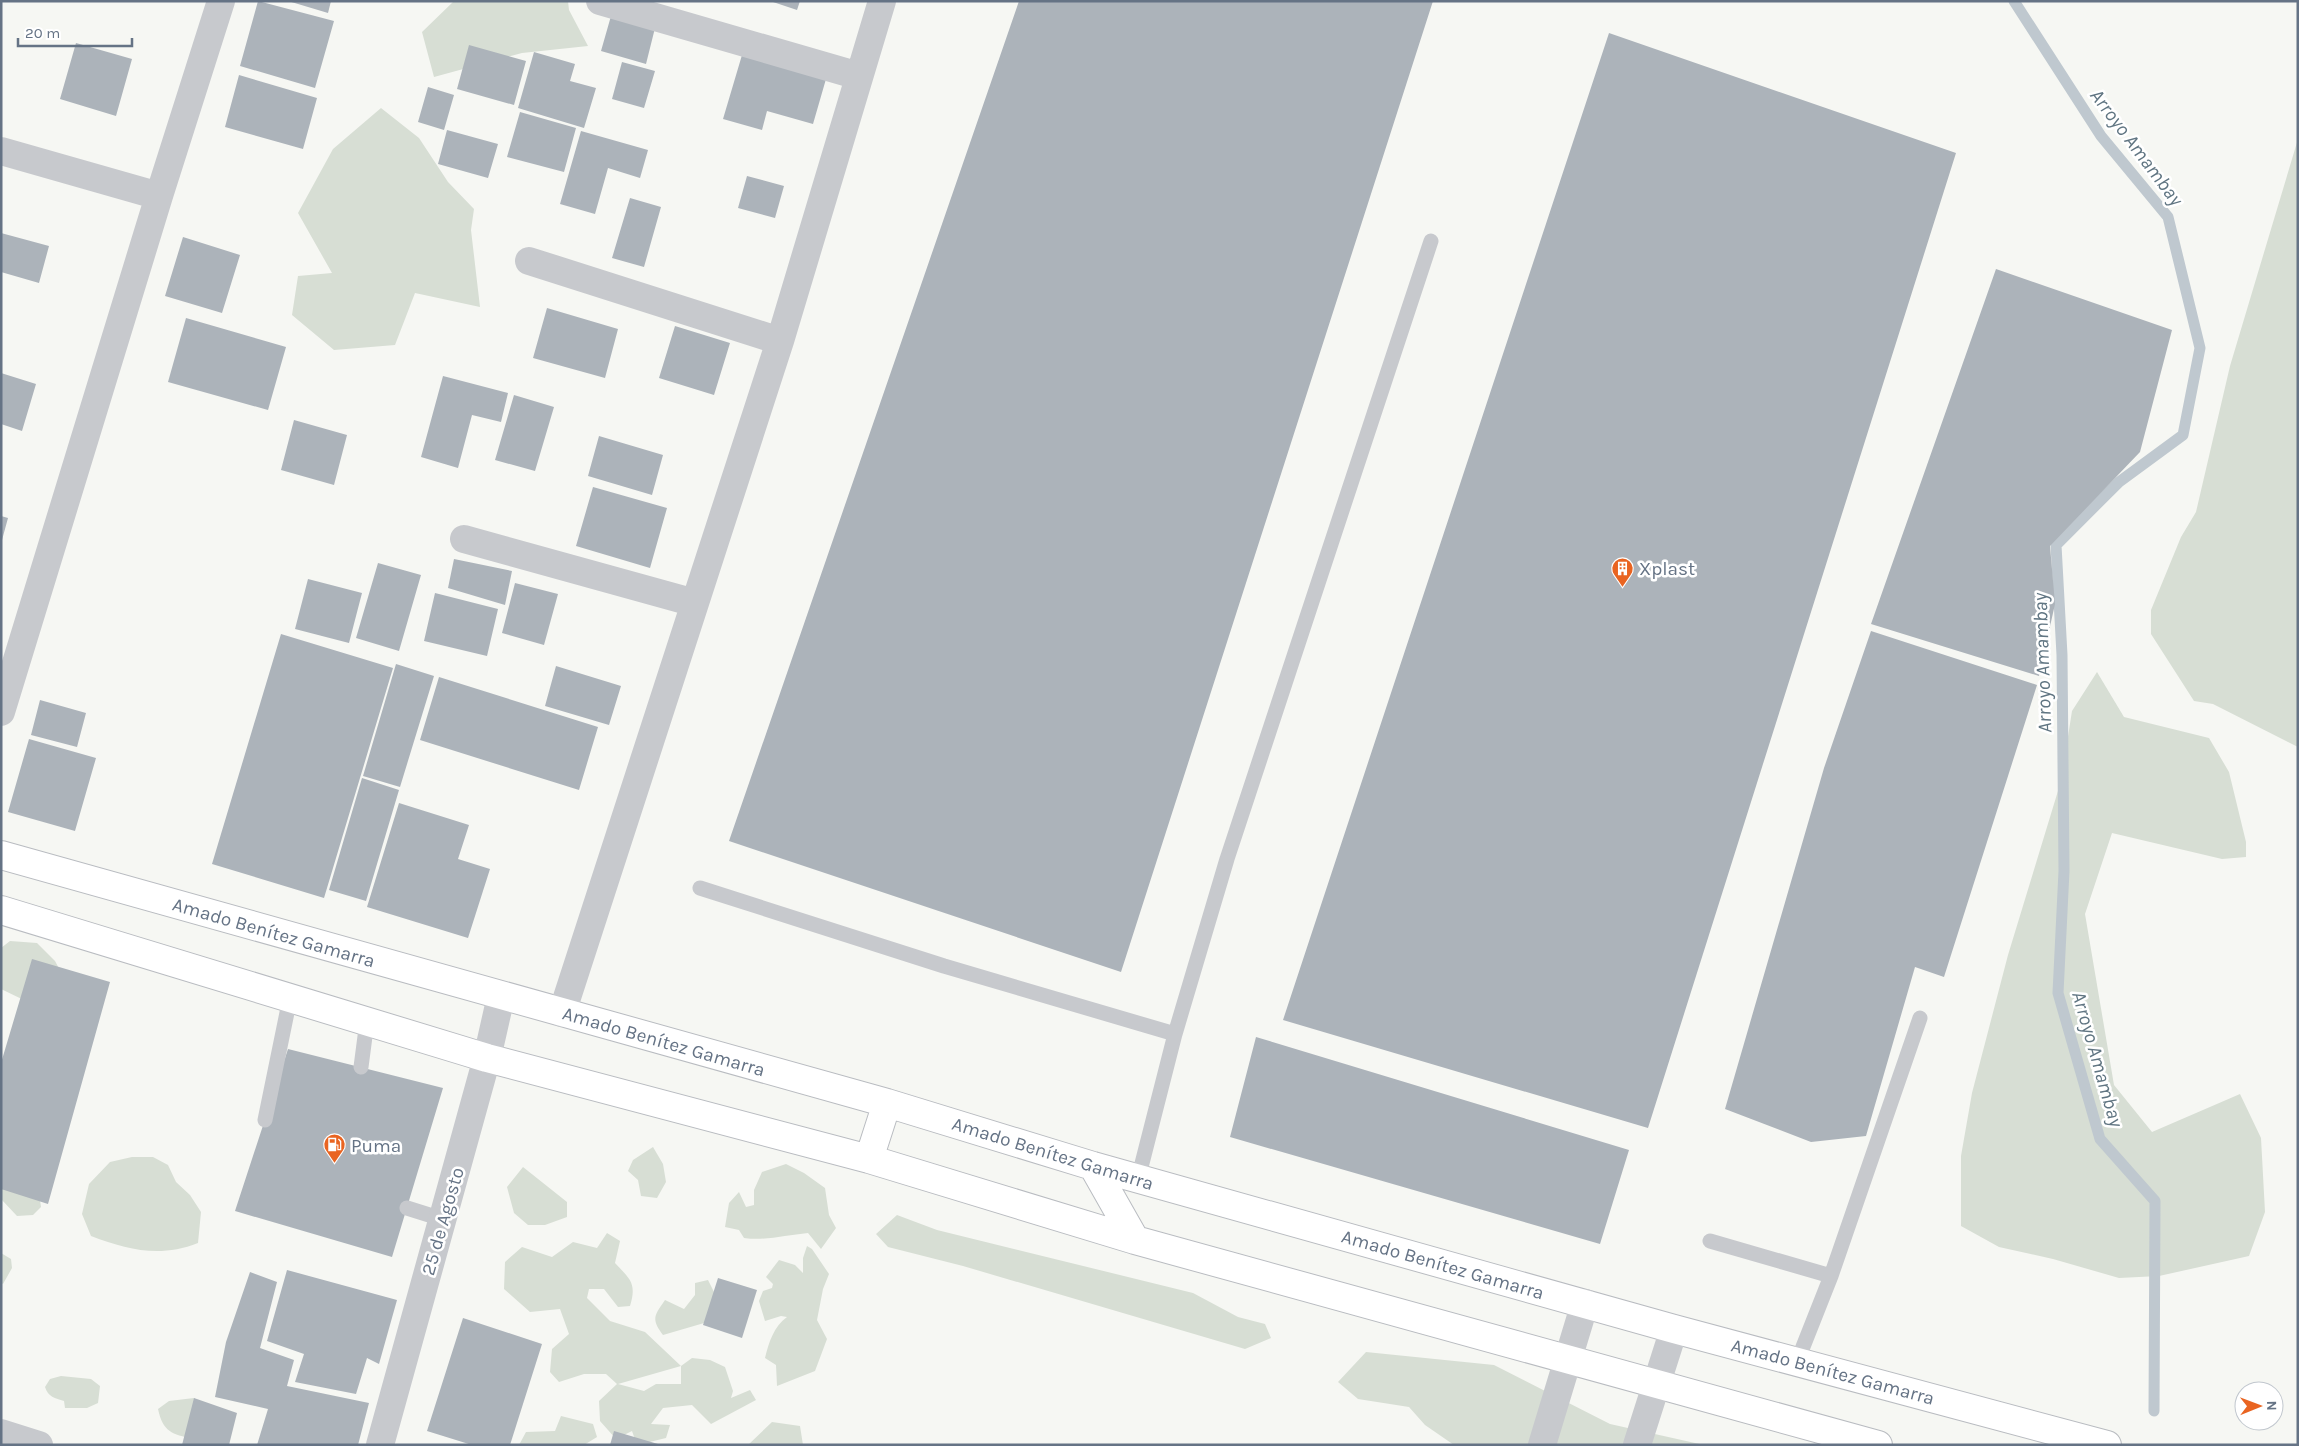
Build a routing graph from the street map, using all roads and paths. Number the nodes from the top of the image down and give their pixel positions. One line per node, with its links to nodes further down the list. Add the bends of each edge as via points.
1 (221, 1): 6 (street)
2 (600, 1): 4 (street)
3 (882, 1): 4 (street)
4 (859, 76): 9 (street)
5 (1, 151): 6 (street)
6 (159, 196): 12 (street)
7 (1431, 241): 21 (lane, via 1230,850)
8 (529, 262): 9 (street)
9 (780, 341): 11 (street)
10 (464, 539): 11 (street)
11 (695, 603): 18 (street)
12 (1, 712)
13 (1, 855): 16 (main road, Amado Benítez Gamarra)
14 (700, 888): 21 (lane, via 944,966)
15 (1, 910): 17 (main road)
16 (501, 996): 18 (main road, Amado Benítez Gamarra); 22 (street, 25 de Agosto)
17 (290, 998): 20 (main road); 25 (lane)
18 (562, 1013): 24 (main road, Amado Benítez Gamarra)
19 (1920, 1018): 33 (lane)
20 (367, 1021): 22 (main road); 23 (lane)
21 (1175, 1034): 28 (lane)
22 (487, 1058): 26 (main road); 30 (street, 25 de Agosto)
23 (361, 1067)
24 (887, 1103): 26 (main road); 27 (main road, Amado Benítez Gamarra)
25 (265, 1120)
26 (869, 1159): 31 (main road)
27 (1093, 1166): 28 (main road, Amado Benítez Gamarra); 31 (main road)
28 (1138, 1178): 34 (main road, Amado Benítez Gamarra)
29 (406, 1208): 30 (lane)
30 (442, 1219): 41 (street, 25 de Agosto)
31 (1135, 1240): 36 (main road)
32 (1710, 1241): 33 (lane)
33 (1831, 1276): 37 (lane)
34 (1585, 1303): 35 (main road, Amado Benítez Gamarra); 36 (street)
35 (1674, 1329): 37 (main road, Amado Benítez Gamarra); 38 (street)
36 (1567, 1359): 38 (main road); 42 (street)
37 (1797, 1362): 45 (main road, Amado Benítez Gamarra)
38 (1655, 1384): 43 (street); 44 (main road)
39 (1, 1433): 40 (street)
40 (39, 1445)
41 (380, 1445)
42 (1542, 1445)
43 (1637, 1445)
44 (1878, 1445)
45 (2107, 1445)

